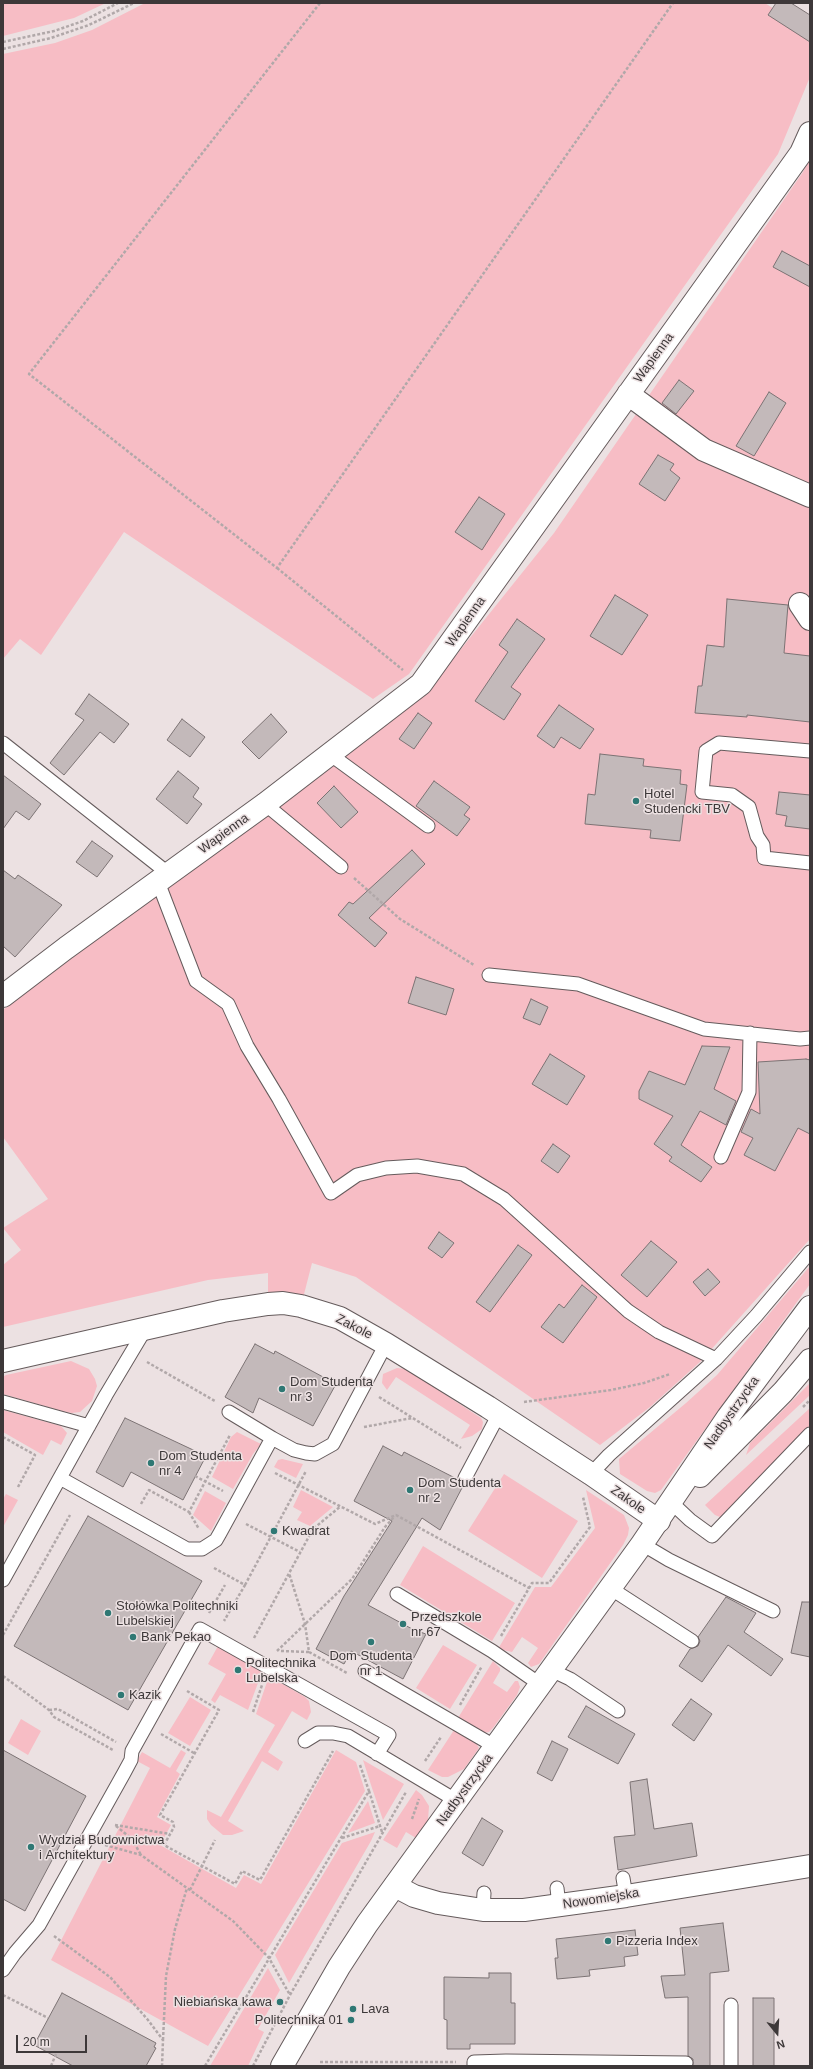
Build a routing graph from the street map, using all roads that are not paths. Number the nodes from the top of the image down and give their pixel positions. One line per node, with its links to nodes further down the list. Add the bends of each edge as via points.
1 (810, 133): 2 (street, Wapienna)
2 (805, 156): 3 (street, Wapienna)
3 (628, 394): 4 (street, via 704,450); 7 (street, Wapienna, via 421,684)
4 (810, 496)
5 (3, 743): 12 (lane)
6 (810, 751): 10 (lane, via 719,743 706,751 702,792 732,795 749,807 757,836 763,845 764,858)
7 (331, 755): 8 (street, Wapienna); 9 (lane)
8 (265, 804): 11 (lane); 12 (street, Wapienna)
9 (428, 826)
10 (810, 863)
11 (341, 868)
12 (164, 878): 14 (street, Wapienna); 22 (lane, via 196,981 228,1004 247,1046 331,1194 357,1175 386,1168 418,1166 464,1174 504,1199 628,1312 659,1332)
13 (489, 974): 15 (lane, via 578,984 704,1028)
14 (3, 996)
15 (750, 1033): 16 (lane); 17 (lane, via 749,1092)
16 (810, 1038)
17 (721, 1157)
18 (810, 1252): 22 (lane)
19 (810, 1307): 35 (street, Nadbystrzycka, via 728,1417)
20 (146, 1328): 21 (street, Zakole, via 223,1310 283,1303 340,1318); 24 (street, Zakole); 28 (lane)
21 (386, 1344): 26 (street, Zakole); 30 (lane, via 333,1444 315,1454 294,1450)
22 (716, 1359): 31 (lane)
23 (810, 1360): 34 (street, Nadbystrzycka, via 783,1392)
24 (3, 1361)
25 (3, 1402): 28 (lane)
26 (493, 1410): 31 (street, Zakole); 33 (lane, via 476,1457)
27 (229, 1412): 30 (lane)
28 (89, 1426): 32 (lane)
29 (810, 1434): 34 (lane, via 712,1536)
30 (272, 1438): 32 (lane, via 216,1540 209,1546 195,1550 187,1550)
31 (591, 1474): 35 (street, Zakole)
32 (60, 1478): 37 (lane)
33 (464, 1478)
34 (673, 1504): 35 (street, Nadbystrzycka)
35 (659, 1521): 36 (street, Nadbystrzycka)
36 (642, 1544): 38 (street, Nadbystrzycka); 40 (lane, via 668,1560)
37 (3, 1580)
38 (610, 1588): 41 (lane); 43 (street, Nadbystrzycka)
39 (397, 1594): 43 (lane, via 492,1651)
40 (773, 1611)
41 (692, 1641)
42 (365, 1671): 46 (lane)
43 (546, 1677): 44 (lane, via 570,1679); 46 (street, Nadbystrzycka)
44 (618, 1711)
45 (305, 1741): 47 (lane, via 318,1734 333,1733 348,1736)
46 (496, 1747): 48 (street, Nadbystrzycka)
47 (377, 1754): 48 (lane); 51 (lane, via 389,1735 200,1629 39,1925)
48 (457, 1801): 50 (street, Nadbystrzycka)
49 (810, 1866): 50 (street, Nowomiejska, via 558,1897 524,1910 484,1901 438,1903 414,1896)
50 (395, 1886): 55 (street, Nadbystrzycka, via 340,1967)
51 (3, 1970)
52 (731, 2004): 56 (lane)
53 (686, 2063): 54 (lane)
54 (474, 2064)
55 (282, 2066)
56 (731, 2066)

